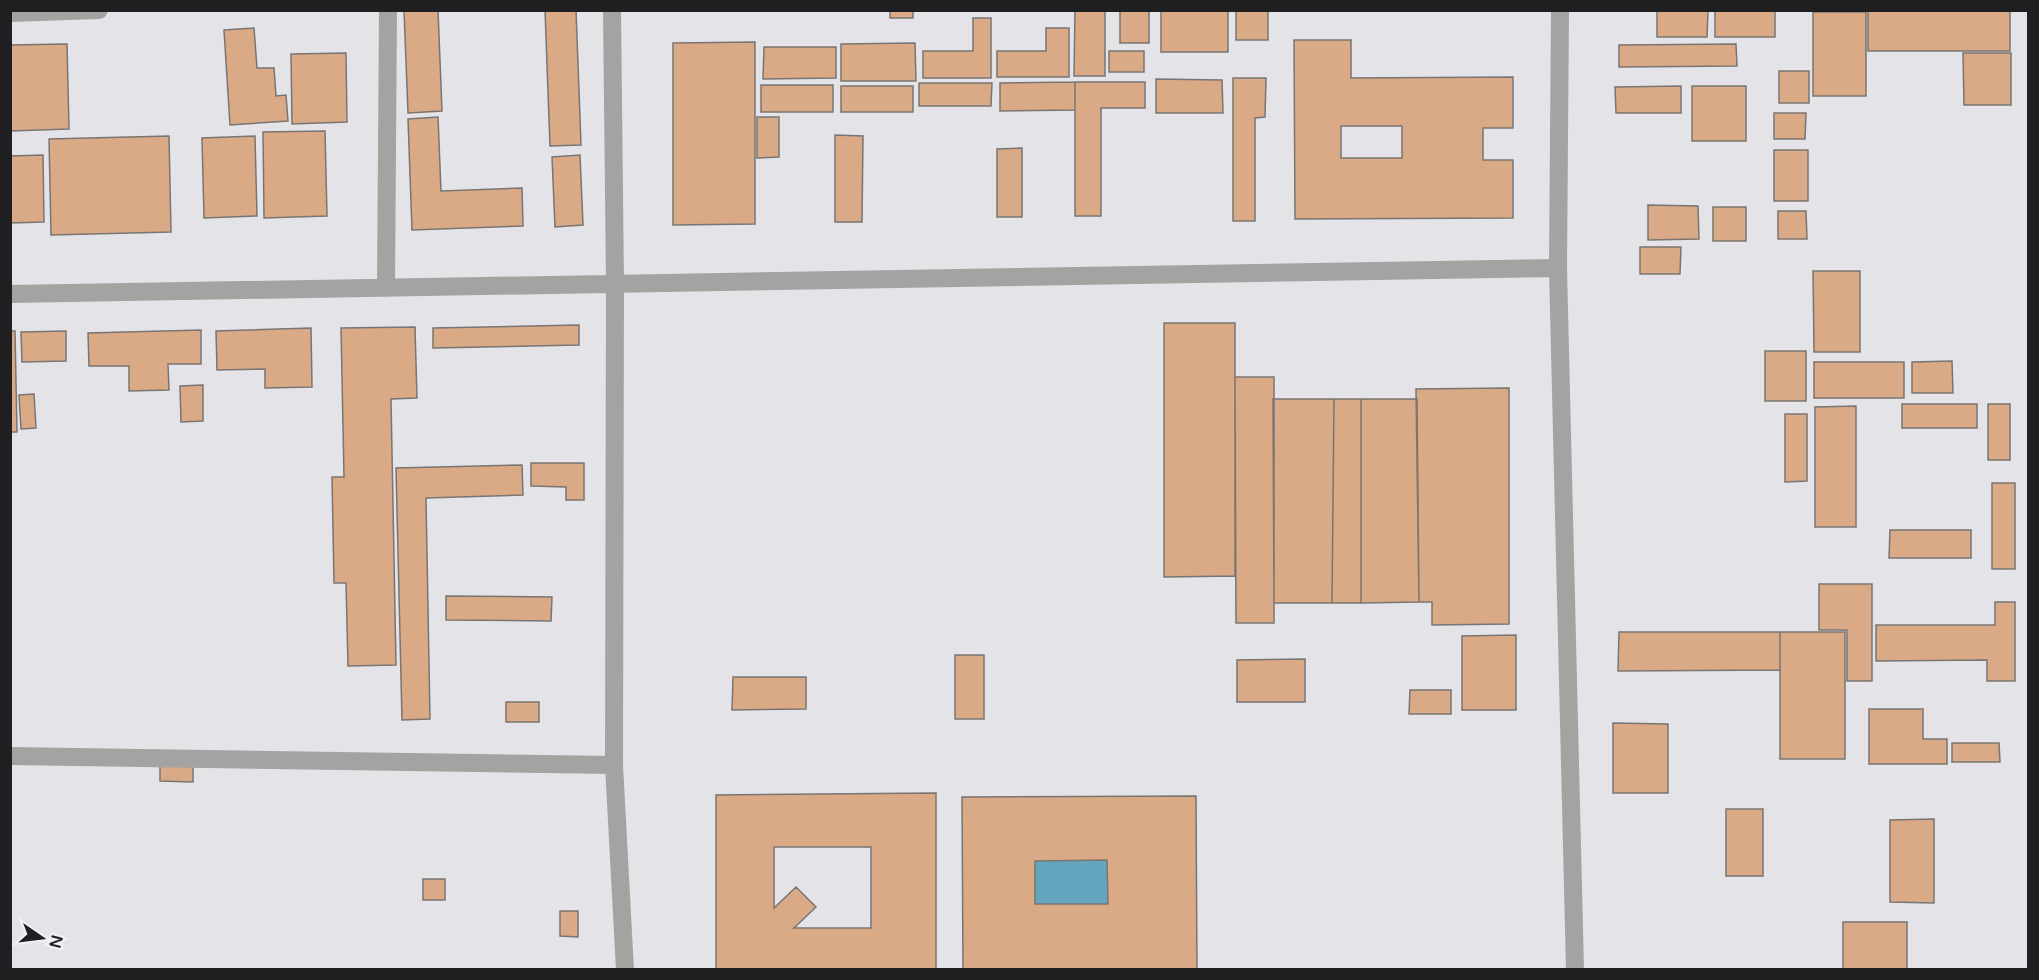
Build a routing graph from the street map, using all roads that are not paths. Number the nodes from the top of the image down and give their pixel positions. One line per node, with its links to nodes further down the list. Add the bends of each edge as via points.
1 (99, 10): 5 (street)
2 (388, 10): 8 (street)
3 (612, 10): 7 (street)
4 (1560, 10): 6 (street)
5 (10, 13)
6 (1558, 268): 7 (street); 13 (street)
7 (615, 284): 8 (street); 11 (street)
8 (386, 288): 9 (street)
9 (10, 294)
10 (10, 756): 11 (street)
11 (614, 765): 12 (street)
12 (626, 969)
13 (1575, 969)

